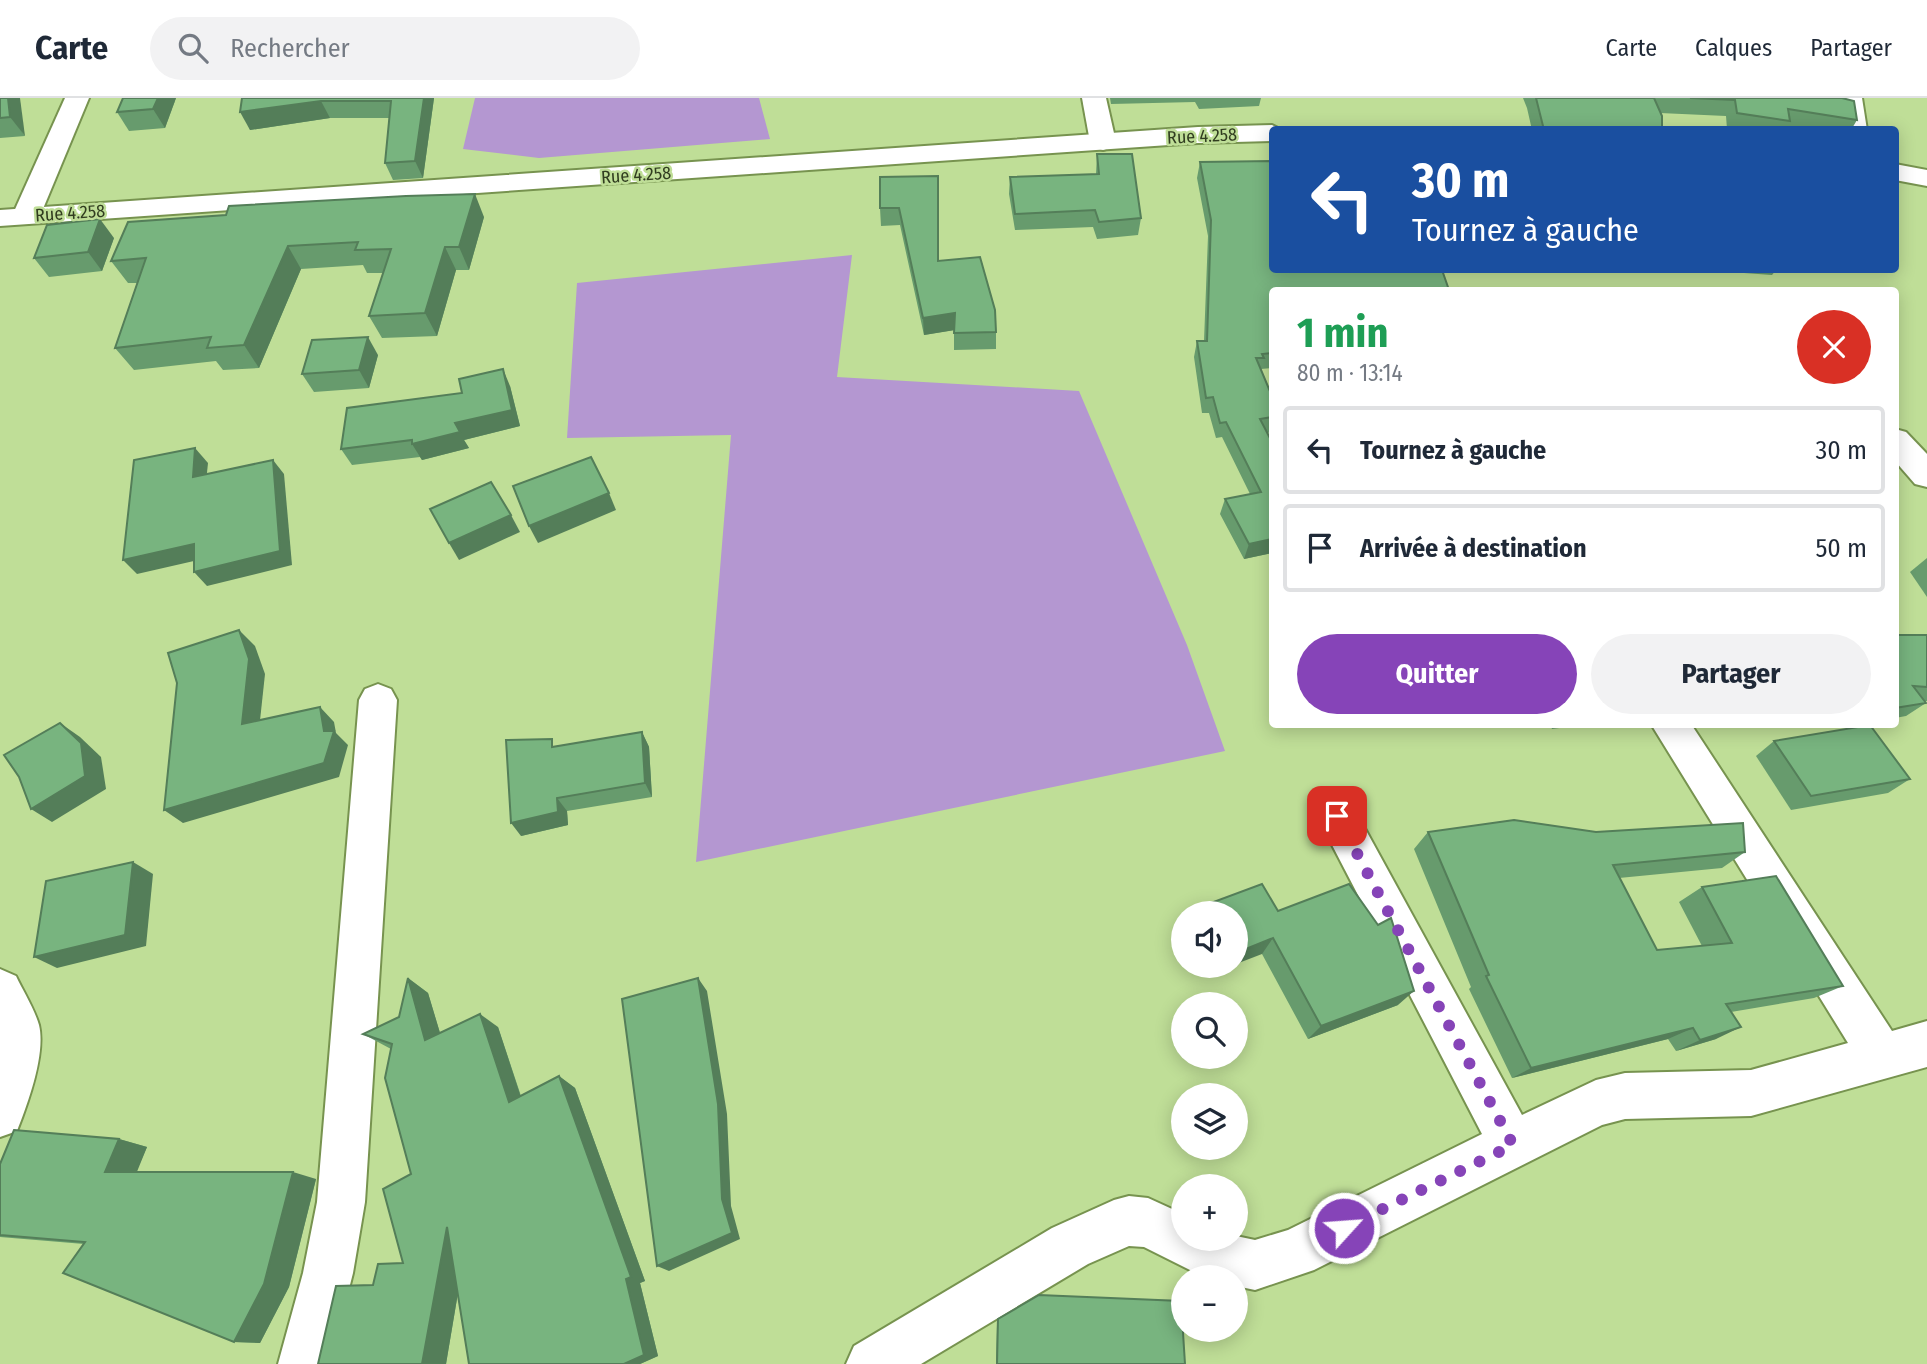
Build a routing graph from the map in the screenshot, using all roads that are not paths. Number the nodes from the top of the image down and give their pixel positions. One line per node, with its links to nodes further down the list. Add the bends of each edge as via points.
1 (78, 98): 7 (main road)
2 (1094, 98): 4 (main road)
3 (1269, 133): 4 (main road, Rue 4.258)
4 (1103, 142): 7 (main road, Rue 4.258)
5 (1899, 173): 6 (main road)
6 (1927, 178)
7 (13, 217)
8 (1899, 444): 9 (main road)
9 (1927, 475)
10 (379, 700): 19 (main road, via 341,1202)
11 (1673, 728): 15 (main road)
12 (1337, 816): 17 (main road)
13 (0, 991): 16 (main road, via 17,1027 15,1065)
14 (1927, 1044): 15 (main road)
15 (1882, 1056): 17 (main road, via 1751,1093 1625,1096 1596,1103)
16 (0, 1114)
17 (1513, 1145): 18 (main road, via 1296,1252 1255,1265 1219,1258 1148,1223 1114,1224 1070,1247)
18 (919, 1350): 20 (main road)
19 (304, 1364)
20 (872, 1364)

